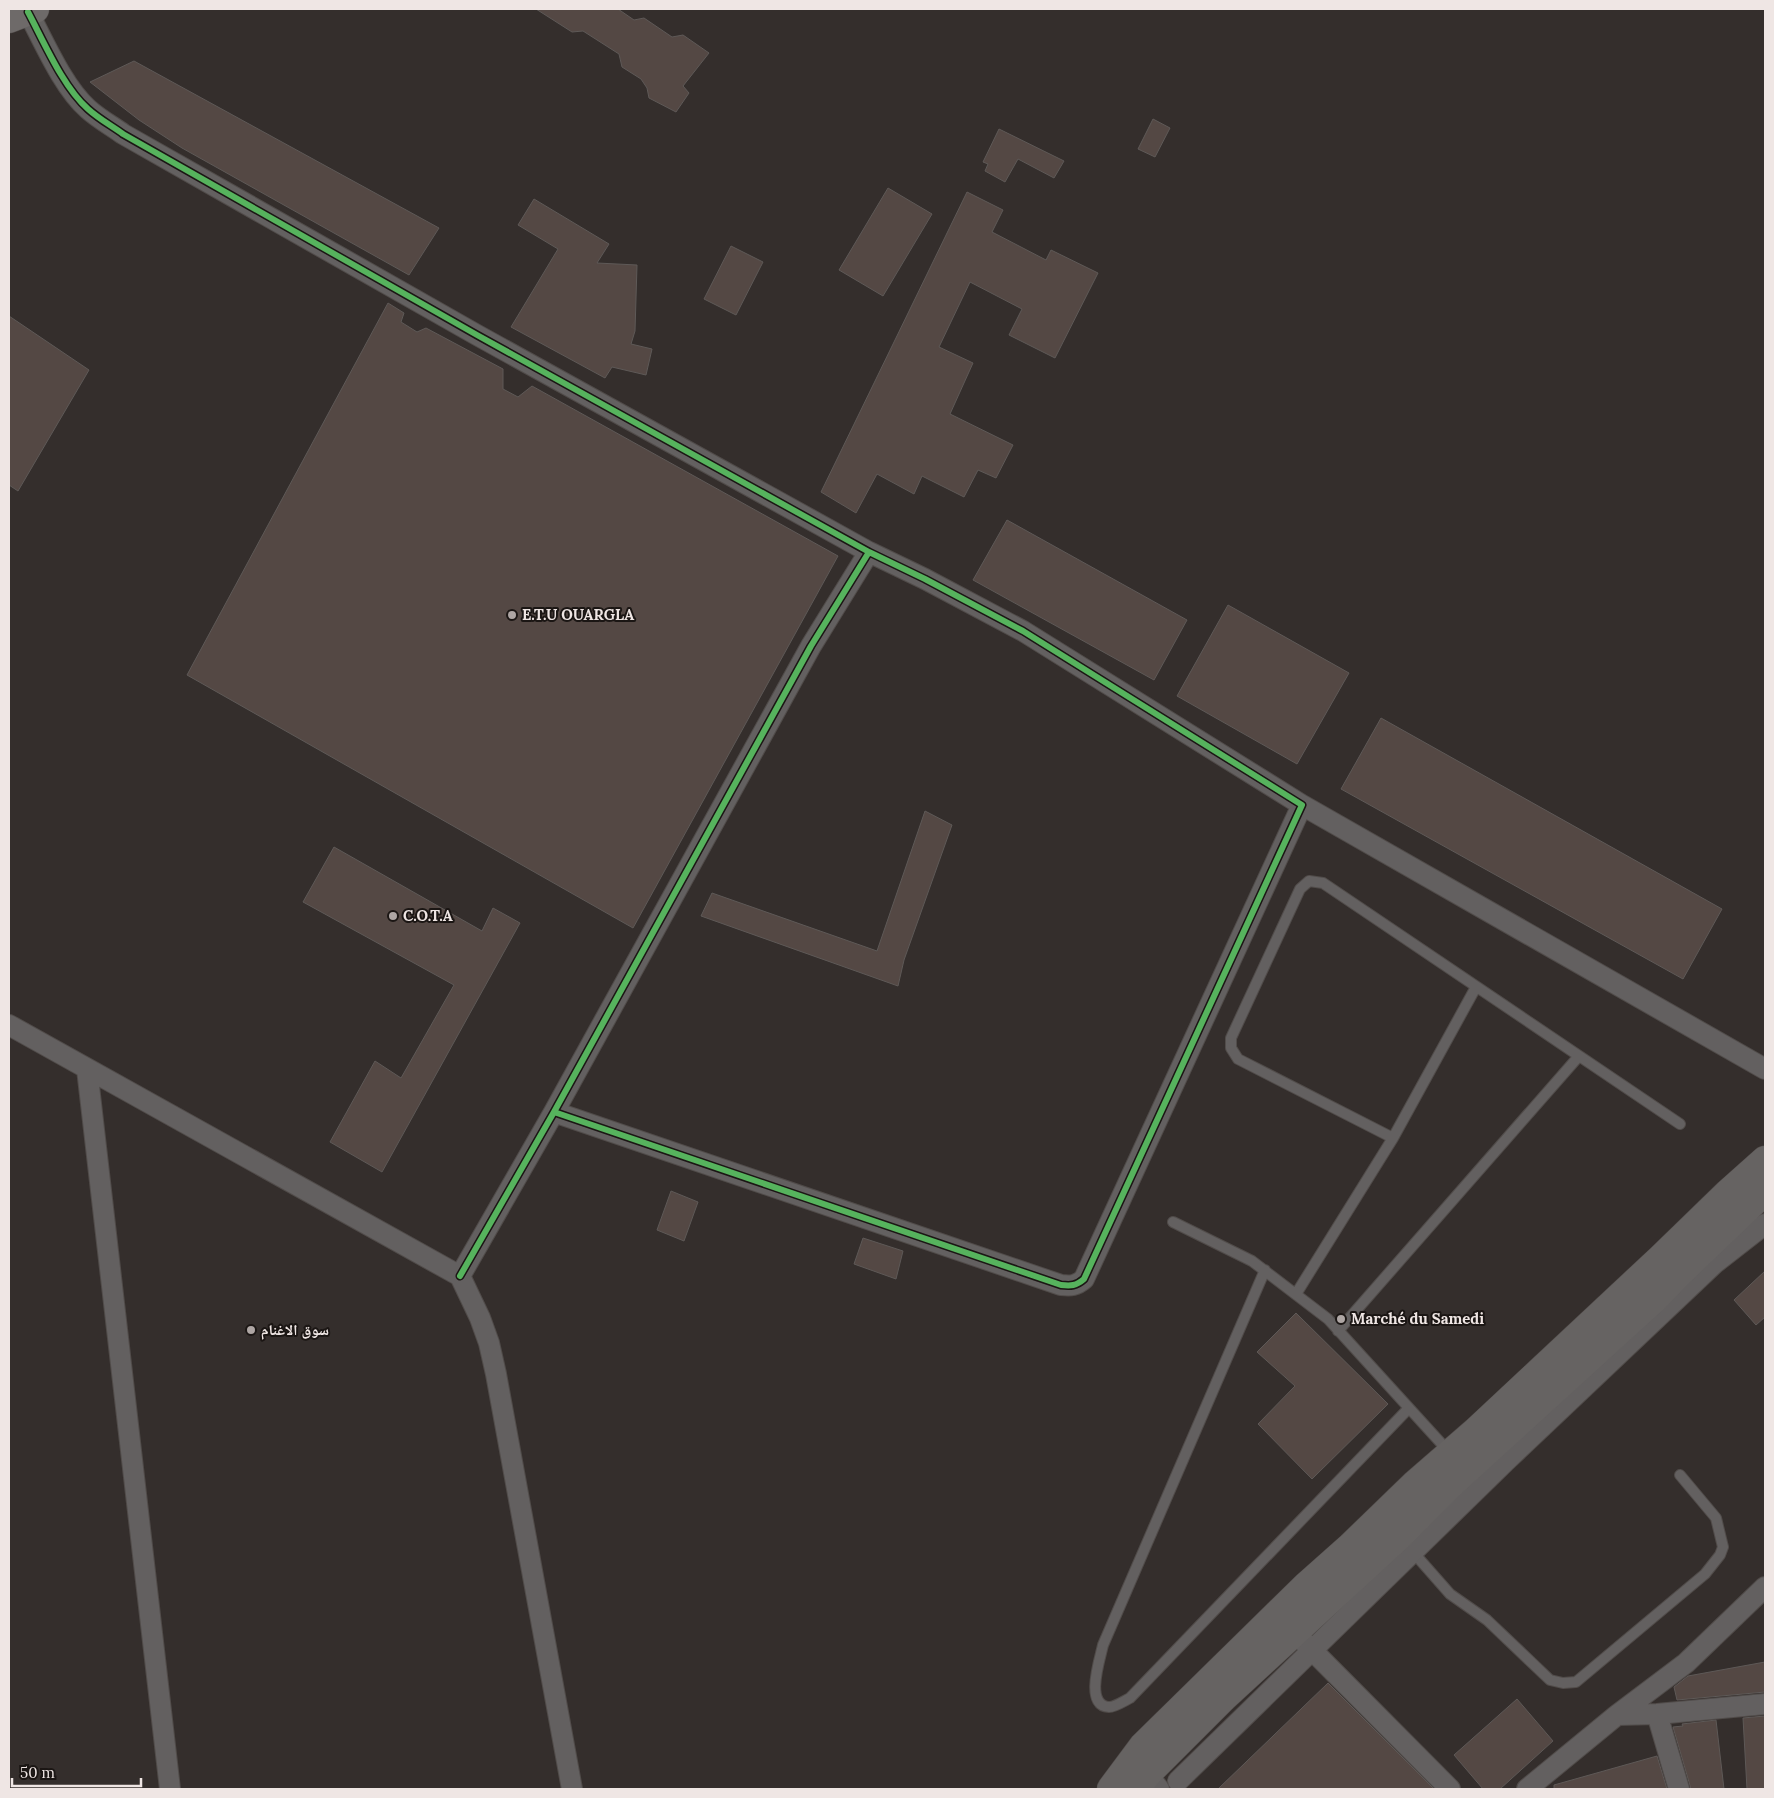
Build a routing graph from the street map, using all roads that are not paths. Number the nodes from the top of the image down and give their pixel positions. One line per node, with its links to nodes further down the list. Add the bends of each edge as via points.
1 (24, 13): 2 (street, via 74,94 88,109 123,134 460,326)
2 (869, 552): 3 (street, via 1023,631); 9 (street, via 811,646)
3 (1302, 805): 8 (street); 9 (street, via 1084,1278 1078,1284 1061,1285)
4 (1476, 987): 6 (lane); 11 (lane); 11 (lane, via 1323,882 1309,881 1300,889 1231,1038 1231,1048 1238,1059)
5 (9, 1025): 7 (street)
6 (1579, 1056): 10 (lane); 21 (lane)
7 (87, 1069): 19 (street); 34 (street)
8 (1765, 1069)
9 (554, 1112): 19 (street)
10 (1680, 1124)
11 (1393, 1138): 20 (lane)
12 (1765, 1160): 17 (street, via 1728,1193)
13 (1765, 1191): 16 (street)
14 (1174, 1222): 18 (lane)
15 (1765, 1224): 16 (street)
16 (1709, 1257): 17 (street); 23 (street)
17 (1669, 1266): 23 (street)
18 (1264, 1270): 20 (lane); 22 (lane, via 1103,1644 1094,1685 1097,1700 1102,1705 1110,1707 1130,1698)
19 (460, 1276): 35 (street, via 480,1318 496,1374)
20 (1296, 1294): 21 (lane)
21 (1338, 1331): 22 (lane)
22 (1409, 1408): 24 (lane)
23 (1491, 1447): 24 (street); 26 (street)
24 (1451, 1454): 26 (street, via 1415,1484)
25 (1680, 1475): 26 (lane, via 1716,1518 1723,1547 1720,1555 1705,1574 1576,1682 1550,1680 1487,1620 1450,1594)
26 (1398, 1535): 28 (street); 36 (street, via 1306,1586 1143,1746)
27 (1765, 1588): 30 (street, via 1686,1663)
28 (1303, 1641): 32 (street); 33 (street, via 1223,1698); 37 (street)
29 (1765, 1704): 31 (street)
30 (1617, 1714): 31 (street); 38 (street)
31 (1657, 1714): 39 (street)
32 (1178, 1781)
33 (1147, 1784)
34 (170, 1789)
35 (572, 1789)
36 (1111, 1789)
37 (1450, 1789)
38 (1527, 1789)
39 (1679, 1789)

